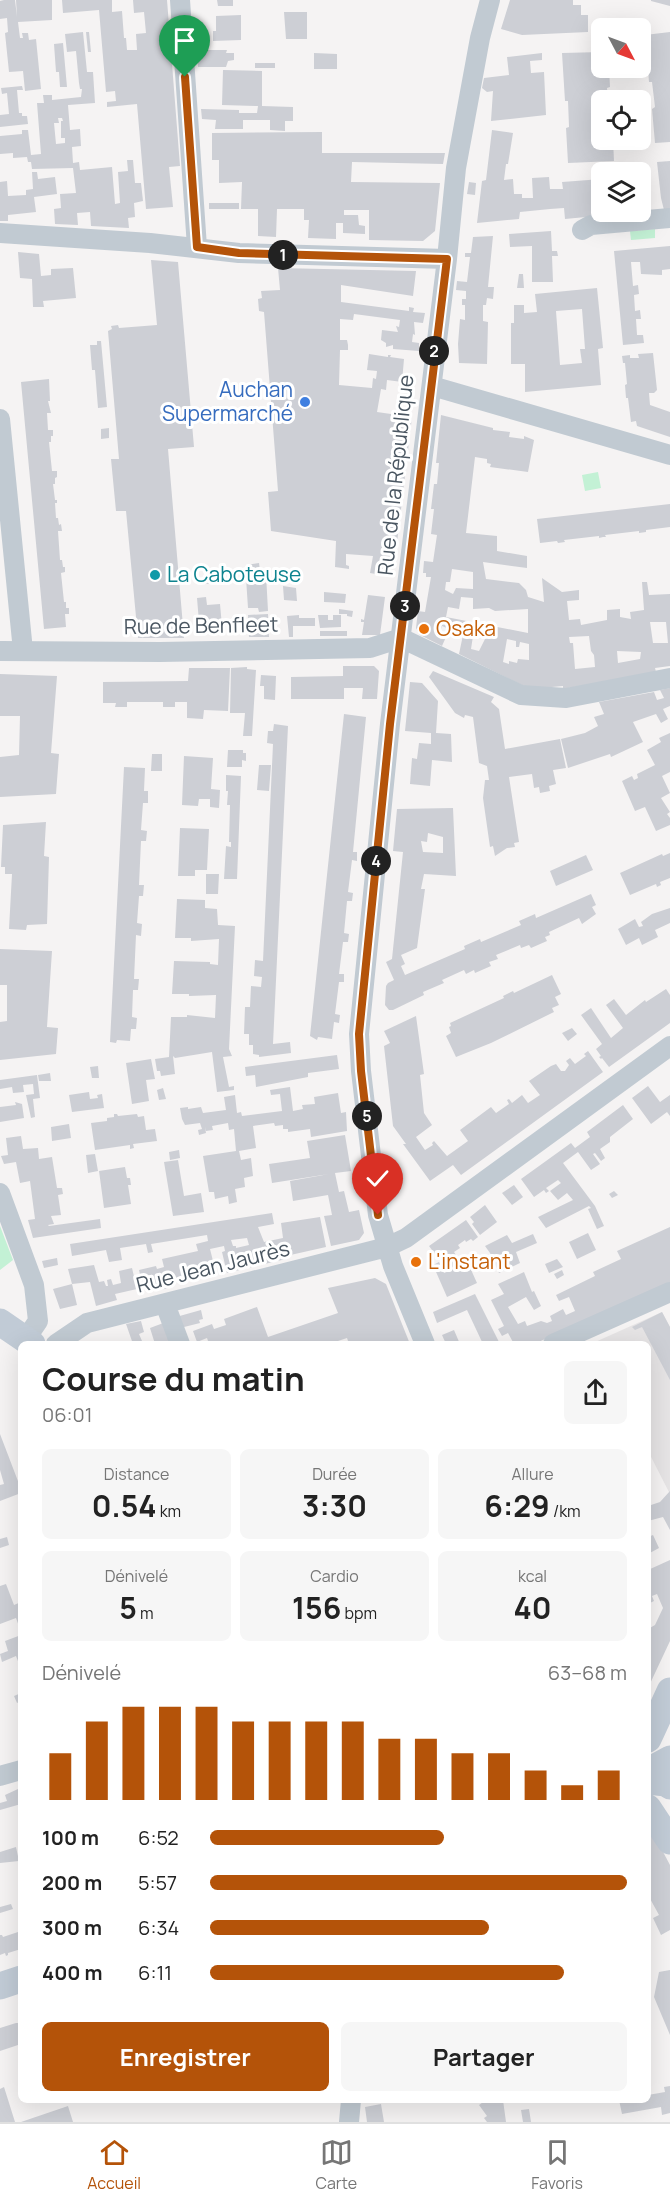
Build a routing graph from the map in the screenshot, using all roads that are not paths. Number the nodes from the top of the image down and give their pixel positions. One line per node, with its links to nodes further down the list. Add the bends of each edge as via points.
1 (180, 0): 6 (street)
2 (490, 0): 7 (street, Rue de la République, via 456,168)
3 (670, 218): 4 (street, via 591,225)
4 (582, 230)
5 (0, 233): 6 (street)
6 (197, 247): 7 (street, via 239,253)
7 (447, 259): 8 (street, Rue de la République)
8 (432, 386): 10 (street); 11 (street, Rue de la République)
9 (0, 420): 13 (street)
10 (670, 455)
11 (401, 638): 13 (street, Rue de Benfleet, via 370,648); 14 (street, via 520,695 566,698); 17 (street, Rue de la République, via 359,1034 378,1215)
12 (0, 651): 13 (street, Rue de Benfleet)
13 (23, 651)
14 (670, 678)
15 (670, 1046): 17 (street, Rue Jean Jaurès, via 406,1238)
16 (0, 1193): 22 (street, via 34,1285 38,1321)
17 (387, 1247): 19 (street, Rue Jean Jaurès); 25 (street, Rue de la République)
18 (670, 1292): 26 (street)
19 (165, 1304): 23 (street, Rue Jean Jaurès, via 87,1323); 24 (street)
20 (0, 1322): 21 (main road)
21 (31, 1341)
22 (33, 1341)
23 (36, 1341)
24 (179, 1341)
25 (424, 1341)
26 (560, 1341)
27 (670, 1691): 28 (main road)
28 (651, 1732)
29 (670, 1759): 30 (main road)
30 (651, 1768)
31 (18, 1771): 32 (street)
32 (0, 1776)
33 (651, 1781): 34 (main road)
34 (670, 1786)
35 (651, 1812): 36 (main road)
36 (670, 1841)
37 (18, 1980): 38 (main road)
38 (0, 1986)
39 (351, 2103): 40 (street)
40 (349, 2122)

